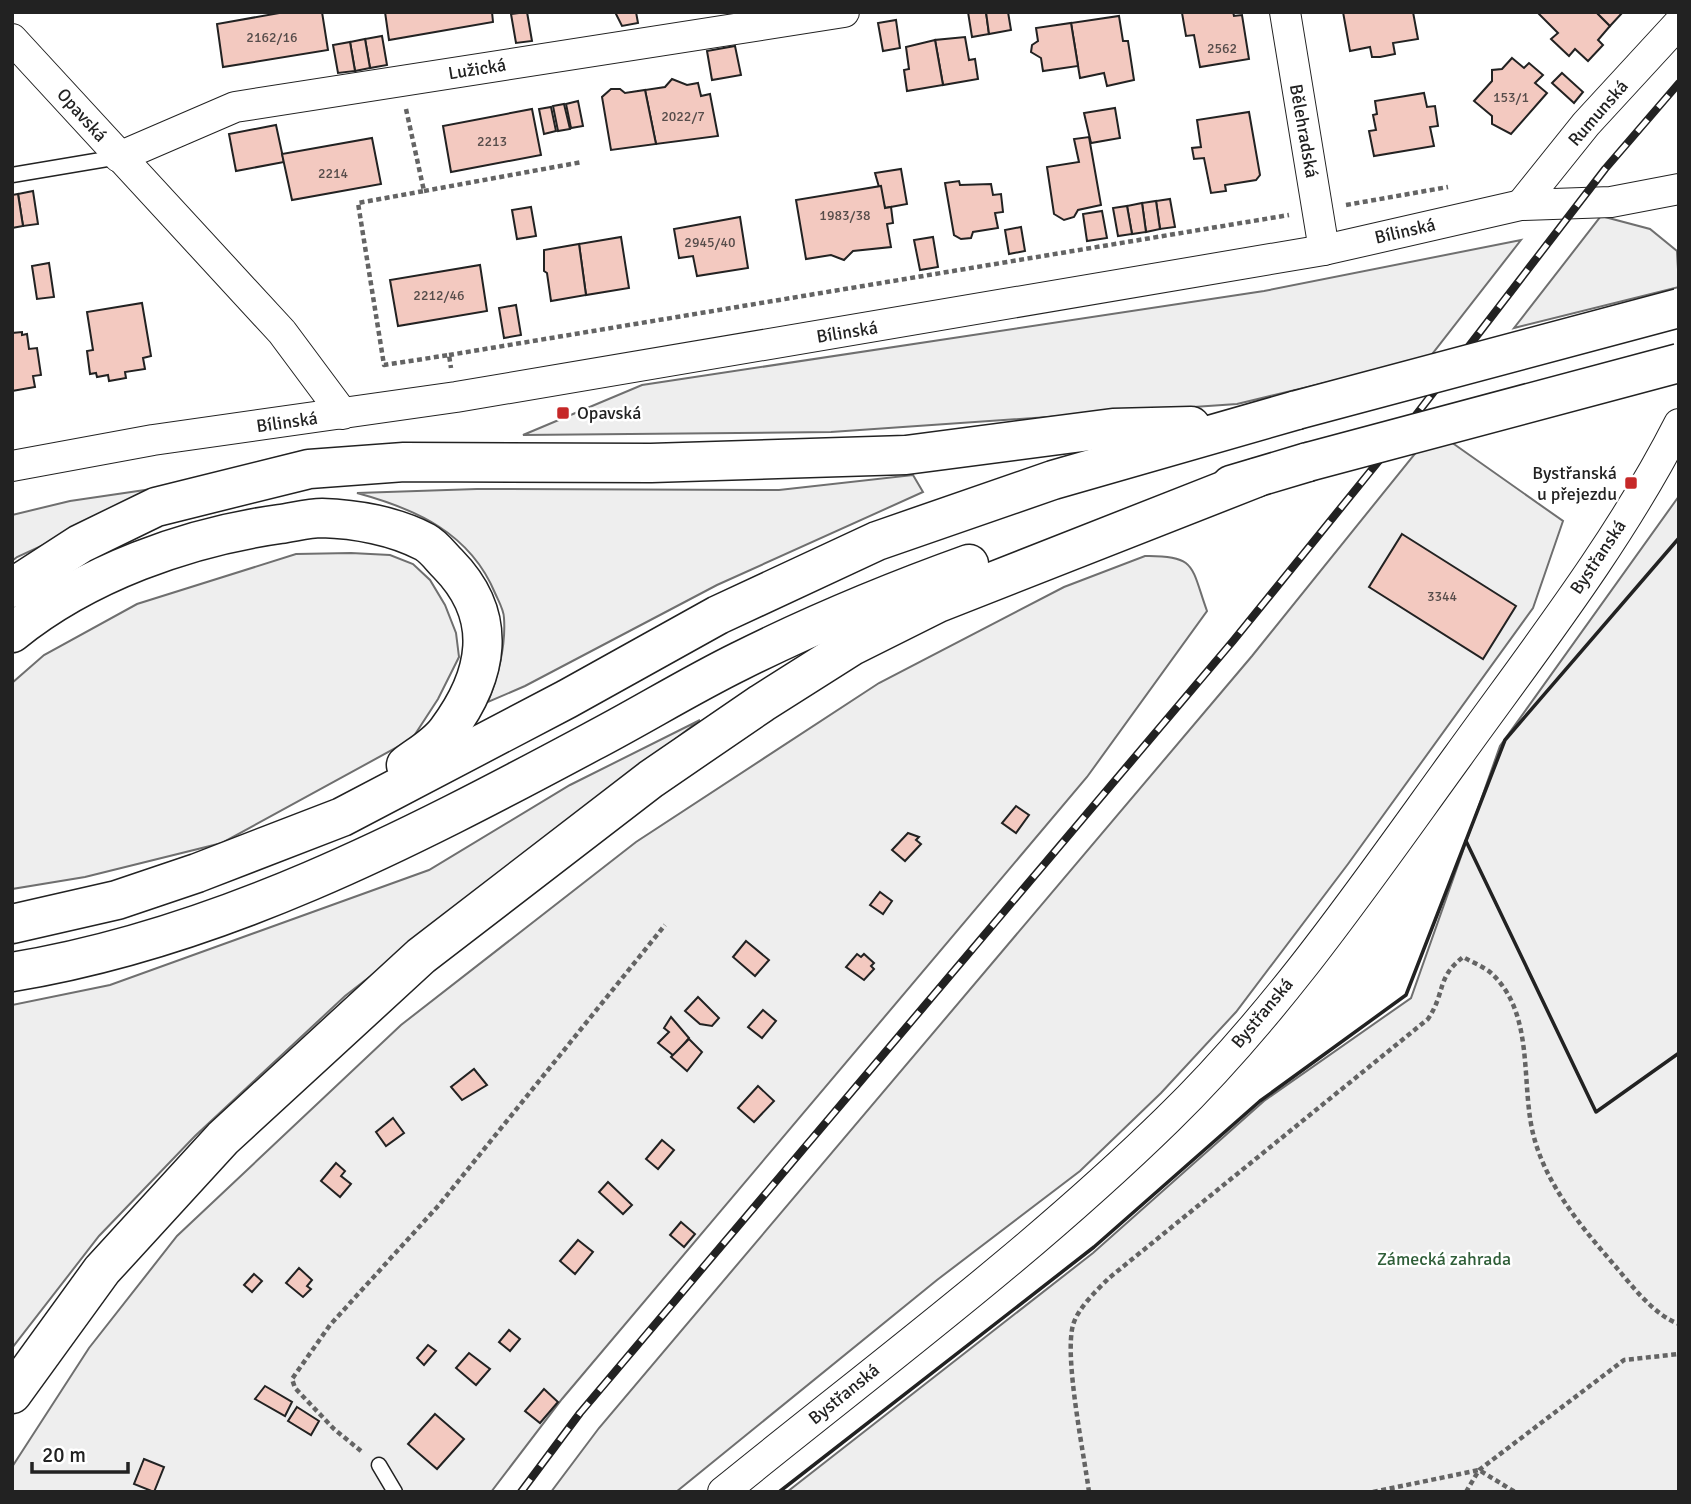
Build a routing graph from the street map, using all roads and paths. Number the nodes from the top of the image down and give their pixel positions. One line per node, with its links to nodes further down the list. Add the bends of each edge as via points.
1 (844, 12): 5 (street, Lužická)
2 (1284, 12): 13 (street, Bělehradská)
3 (1679, 23): 12 (street, Rumunská, via 1586,124)
4 (12, 39): 6 (street, Opavská)
5 (400, 81): 6 (street, Lužická, via 235,107); 11 (path)
6 (118, 157): 8 (lane); 19 (street, Opavská, via 282,332)
7 (582, 162): 11 (path)
8 (12, 175)
9 (1453, 186): 13 (path)
10 (1679, 189): 12 (street, Bílinská, via 1611,202)
11 (424, 191): 16 (path, via 358,203 384,365)
12 (1521, 205): 14 (street, Bílinská)
13 (1318, 210): 14 (street, Bělehradská); 16 (path)
14 (1324, 250): 18 (street, Bílinská)
15 (1679, 308): 20 (highway, bridge)
16 (449, 355): 18 (path)
17 (1679, 363): 23 (highway, bridge)
18 (456, 397): 19 (street, Bílinská)
19 (343, 414): 22 (street, Bílinská, via 153,440)
20 (1249, 424): 24 (highway, via 1113,428 906,455 651,463 404,462 309,469 156,507 80,544); 26 (highway, via 1053,480 877,541 718,615)
21 (1679, 424): 36 (street, Bystřanská, via 1643,488 1563,608 1407,827 1244,1036 1171,1116 1067,1213)
22 (12, 466)
23 (1256, 478): 29 (highway, via 1070,529 897,590 739,661 364,859 227,915 132,946); 32 (highway, via 914,615 852,646 651,779 421,956 233,1129 102,1270)
24 (12, 588)
25 (12, 633): 26 (highway, via 96,582 174,546 253,527 321,518 376,524 427,543 456,572 478,604 484,642 480,666 472,691 446,733)
26 (342, 817): 27 (highway, via 117,900)
27 (12, 924)
28 (665, 925): 33 (path, via 439,1205 330,1325 292,1378 295,1388 334,1429)
29 (12, 972)
30 (1679, 1324): 37 (path, via 1669,1321 1633,1287 1552,1182 1535,1141 1515,1008 1491,973 1463,957 1446,970 1438,1003 1428,1018 1109,1278 1088,1300 1073,1325 1071,1356)
31 (1679, 1354): 34 (path, via 1624,1360)
32 (12, 1394)
33 (379, 1465): 35 (lane)
34 (1479, 1470): 38 (path); 39 (path); 40 (path)
35 (395, 1492)
36 (723, 1492)
37 (1089, 1492)
38 (1373, 1492)
39 (1466, 1492)
40 (1515, 1492)

